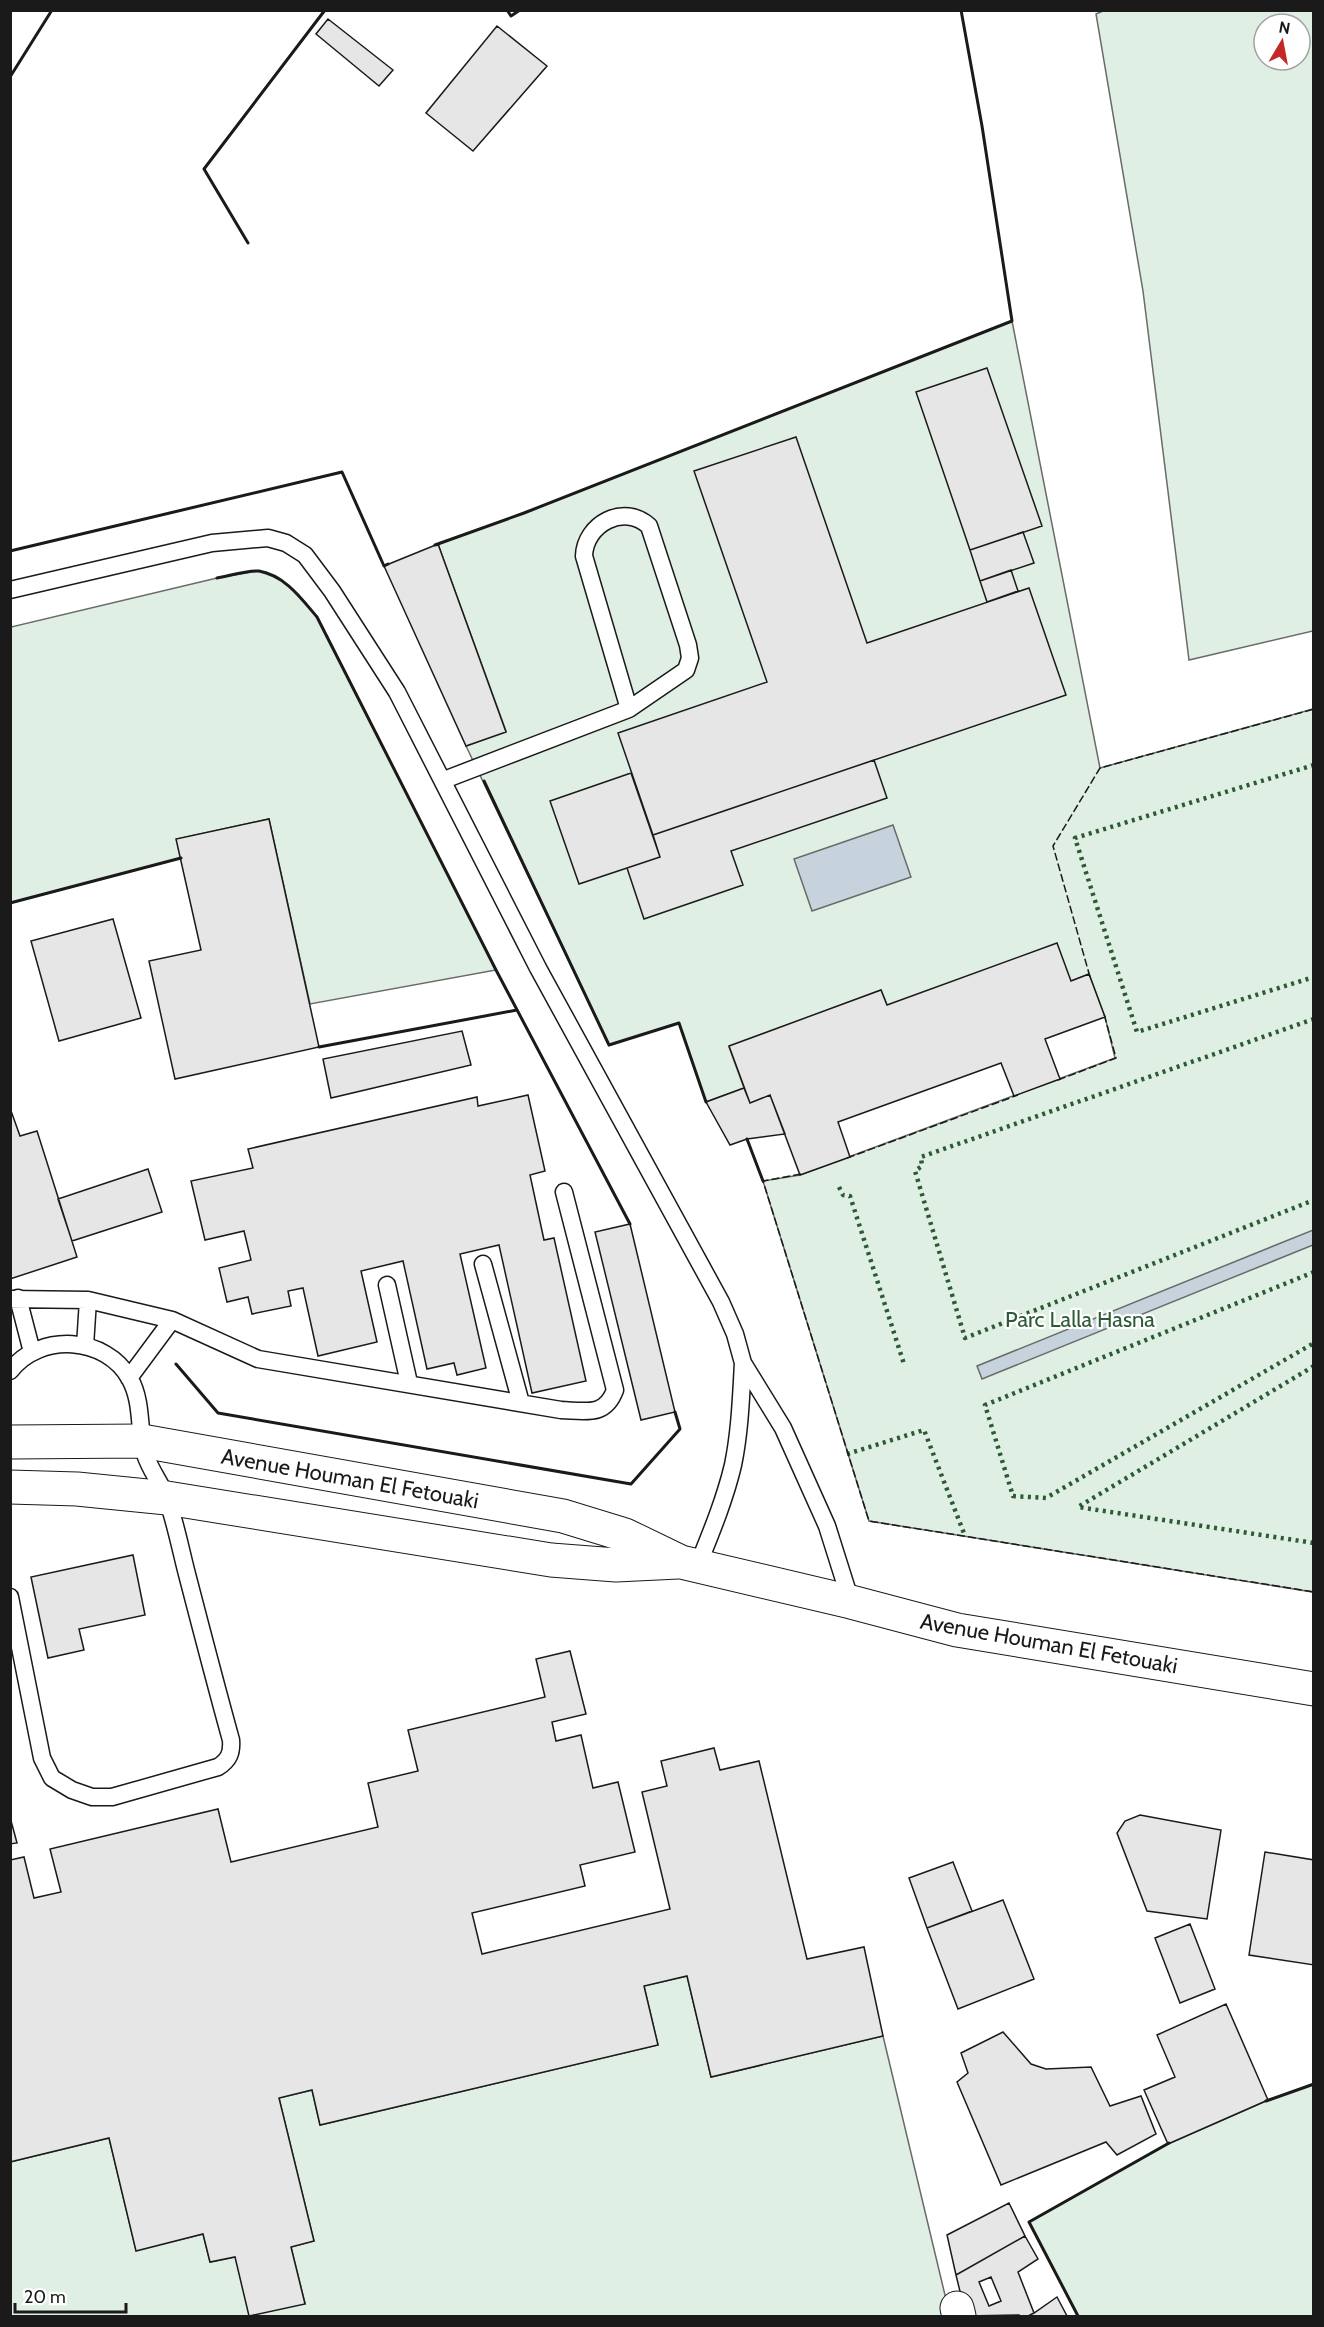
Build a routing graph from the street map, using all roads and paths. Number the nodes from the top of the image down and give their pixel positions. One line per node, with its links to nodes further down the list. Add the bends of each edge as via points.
1 (10, 590): 3 (lane, via 213,543 268,538 286,543 305,555 332,591 397,692)
2 (629, 709): 2 (lane, via 686,670 690,658 649,526 628,515 604,521 593,530 584,543 584,556); 3 (lane)
3 (444, 780): 12 (lane, via 538,968 722,1302)
4 (564, 1192): 16 (lane, via 615,1390 602,1409 561,1410)
5 (483, 1264): 16 (lane)
6 (387, 1285): 15 (lane)
7 (14, 1299): 8 (lane); 11 (lane)
8 (87, 1300): 9 (lane); 10 (lane)
9 (172, 1320): 14 (lane); 15 (lane, via 258,1359)
10 (85, 1346): 11 (lane, via 58,1344); 14 (lane, via 118,1364)
11 (32, 1352): 13 (lane)
12 (743, 1363): 21 (lane, via 733,1464 725,1494); 23 (lane, via 783,1428 827,1526)
13 (10, 1371)
14 (129, 1378): 17 (lane, via 138,1399)
15 (410, 1383): 16 (lane)
16 (521, 1403)
17 (142, 1441): 18 (street, Avenue Houman El Fetouaki); 20 (lane); 21 (street, Avenue Houman El Fetouaki, via 563,1516 625,1535)
18 (10, 1442)
19 (10, 1486): 20 (street, Avenue Houman El Fetouaki)
20 (166, 1498): 21 (street, Avenue Houman El Fetouaki, via 551,1560 616,1565); 22 (lane, via 231,1740 225,1763 112,1797 92,1797 52,1778 42,1758)
21 (690, 1563): 23 (street, Avenue Houman El Fetouaki)
22 (10, 1597)
23 (851, 1602): 24 (street, Avenue Houman El Fetouaki, via 957,1630)
24 (1314, 1689)

